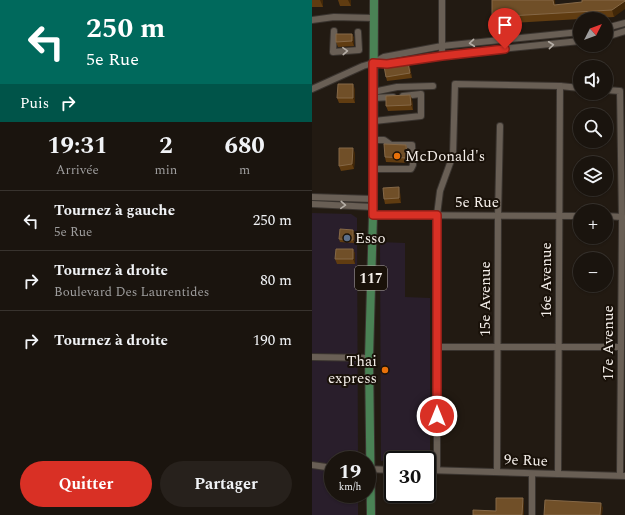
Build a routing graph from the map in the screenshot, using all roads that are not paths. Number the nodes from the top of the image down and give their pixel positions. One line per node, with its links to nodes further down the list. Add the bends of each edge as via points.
1 (374, 0): 3 (main road, 117)
2 (442, 0): 16 (street)
3 (374, 18): 4 (street, via 334,17); 19 (main road, 117)
4 (312, 20)
5 (625, 23): 6 (street)
6 (613, 26)
7 (334, 31): 9 (street, one-way to 9, via 333,52 358,50)
8 (625, 31): 12 (street)
9 (358, 32)
10 (573, 33): 11 (street)
11 (566, 34): 13 (street); 15 (street)
12 (613, 35)
13 (535, 37): 16 (street, one-way to 16); 17 (street)
14 (573, 42): 15 (street)
15 (567, 43): 17 (street, one-way to 15)
16 (442, 46): 18 (street); 19 (street, via 384,57)
17 (536, 46): 18 (street)
18 (442, 56): 19 (street, via 387,64)
19 (373, 63): 23 (street); 25 (main road, 117)
20 (433, 86): 25 (street, via 397,87)
21 (560, 86): 22 (street); 33 (street, via 456,84 453,155 440,191); 34 (street, 16e Avenue)
22 (573, 87)
23 (312, 89)
24 (613, 90): 38 (street, 17e Avenue, via 620,91)
25 (373, 95): 26 (main road, 117); 26 (street, via 420,94 421,116)
26 (374, 121): 28 (main road, 117)
27 (500, 126): 35 (street, 15e Avenue)
28 (374, 140): 29 (main road, 117); 29 (street, via 384,140 391,145 412,146 413,165 411,169)
29 (374, 170): 32 (main road, 117)
30 (312, 197): 32 (street, 5e Rue)
31 (312, 204): 32 (street, 5e Rue, one-way to 32)
32 (373, 207): 33 (street, 5e Rue); 44 (main road, 117)
33 (437, 215): 35 (street, 5e Rue); 39 (street)
34 (559, 215): 35 (street, 5e Rue); 36 (street, 5e Rue); 41 (street, 16e Avenue)
35 (498, 216): 40 (street, 15e Avenue)
36 (573, 216)
37 (613, 216): 38 (street)
38 (622, 217): 42 (street, 17e Avenue)
39 (437, 347): 40 (street); 48 (street)
40 (498, 347): 41 (street); 49 (street, 15e Avenue)
41 (559, 347): 42 (street); 51 (street, 16e Avenue)
42 (620, 347): 52 (street, 17e Avenue)
43 (312, 357): 44 (street)
44 (369, 358): 45 (main road, 117)
45 (368, 451)
46 (312, 465): 47 (street)
47 (324, 467)
48 (437, 470): 49 (street, 9e Rue)
49 (497, 472): 50 (street, 9e Rue)
50 (532, 474): 51 (street, 9e Rue); 55 (street)
51 (558, 474): 52 (street, 9e Rue)
52 (623, 476)
53 (370, 503): 54 (main road, 117)
54 (370, 514)
55 (532, 515)

